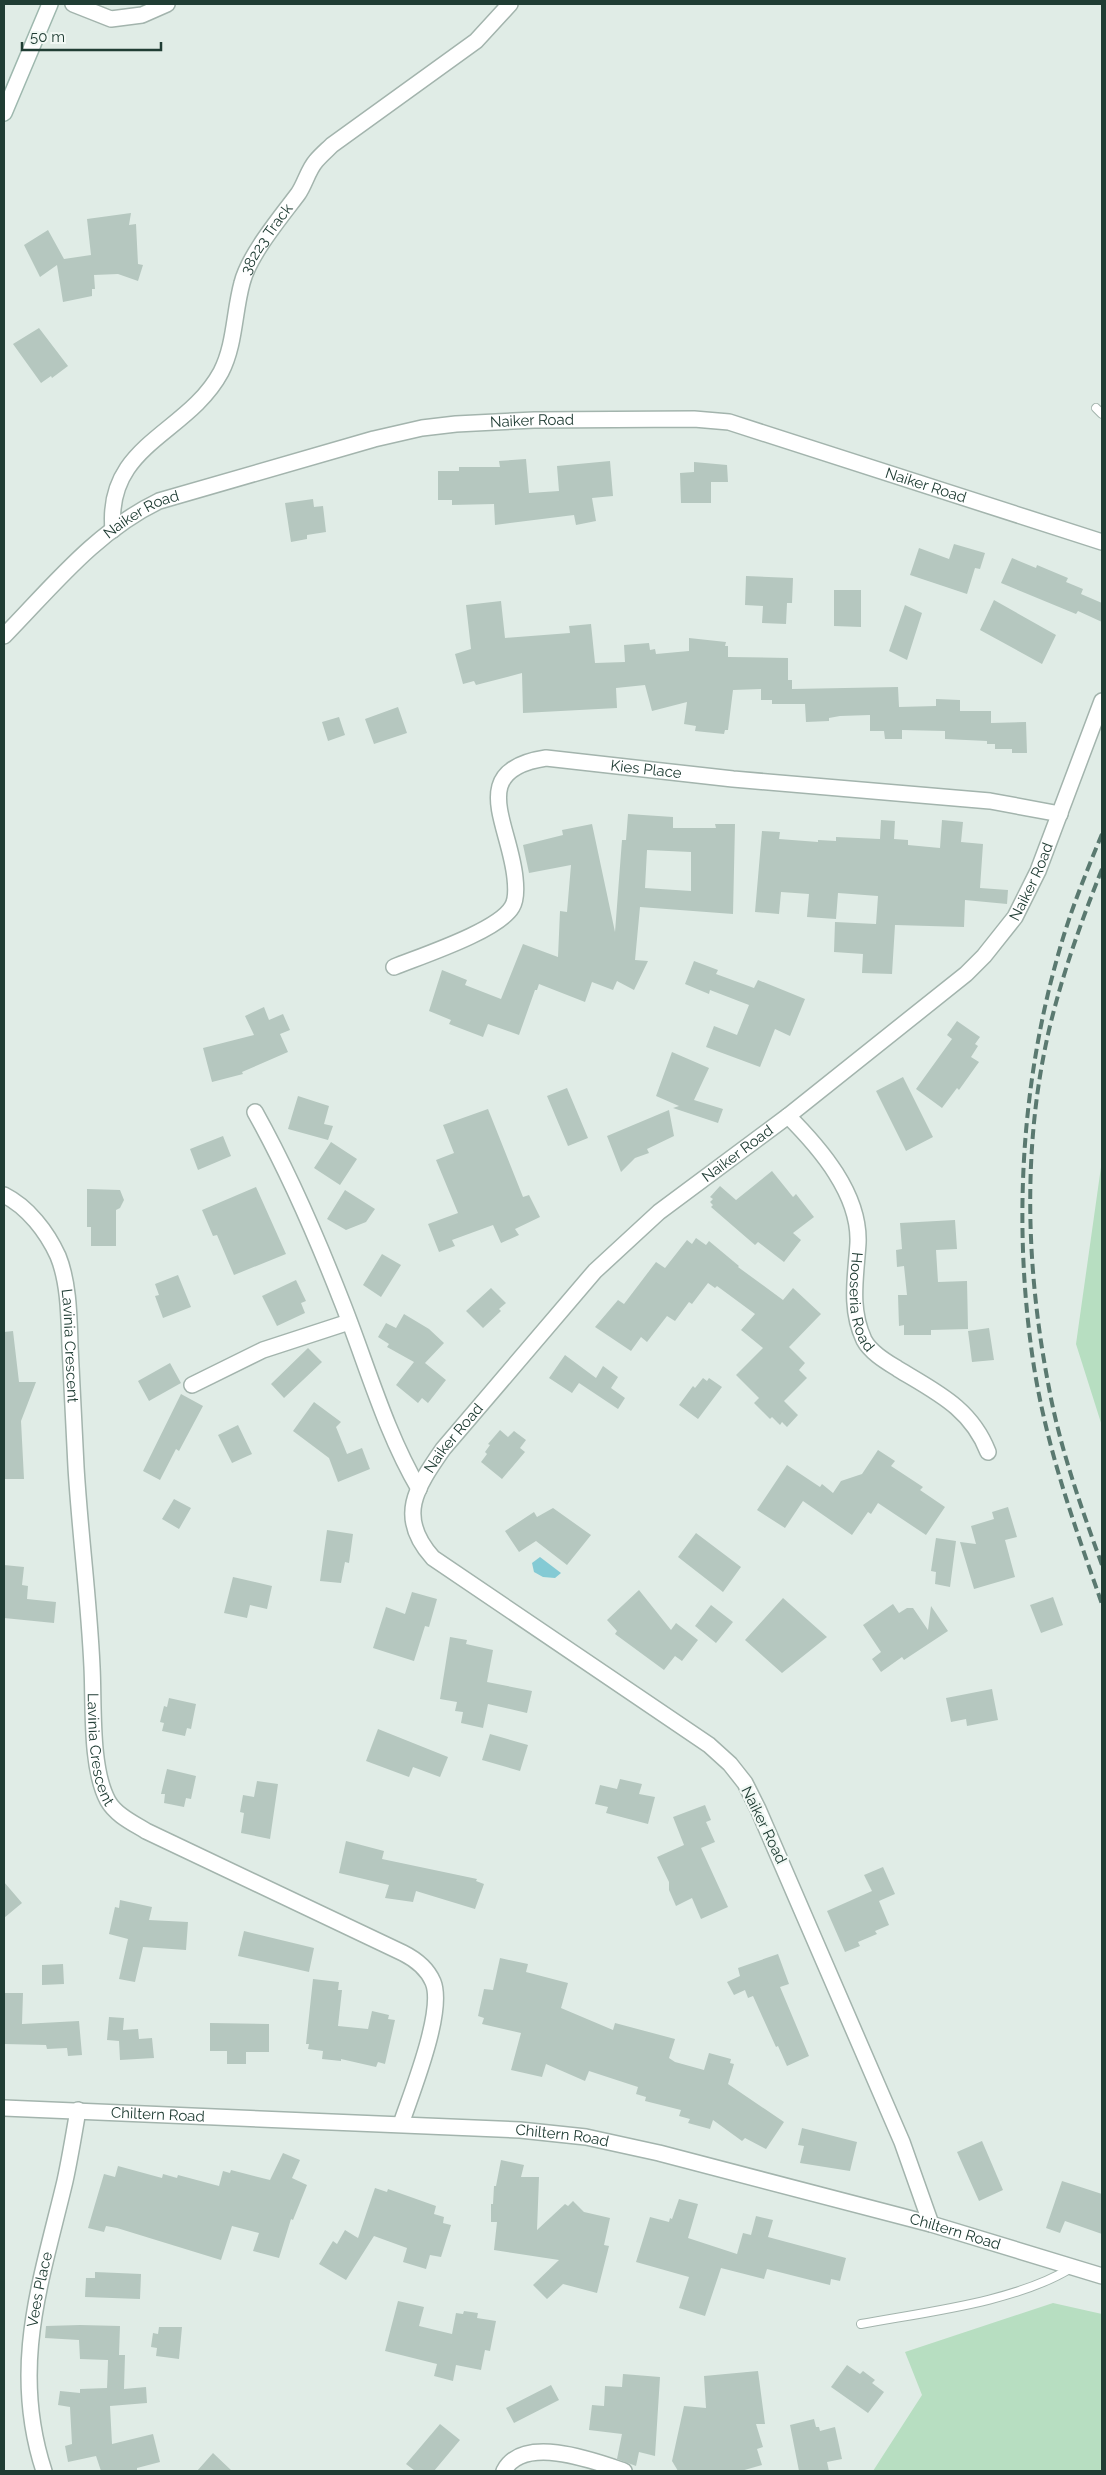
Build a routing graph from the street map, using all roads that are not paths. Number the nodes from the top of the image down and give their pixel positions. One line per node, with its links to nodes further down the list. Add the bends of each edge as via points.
1 (50, 4): 5 (street)
2 (73, 4): 3 (street, via 110,19 142,15)
3 (167, 4)
4 (510, 4): 8 (street, 38223 Track, via 476,41 332,145 315,161 298,193 264,240 242,281 230,348 221,371 186,414 130,462 120,480 111,512)
5 (4, 113)
6 (1096, 408): 7 (lane)
7 (1102, 414)
8 (113, 530): 9 (street, Naiker Road, via 138,512 183,493 422,428 534,420 694,419 729,422 756,429); 10 (street, Naiker Road, via 70,565)
9 (1102, 542)
10 (4, 636)
11 (1102, 701): 12 (street, Naiker Road)
12 (1060, 814): 13 (street, Kies Place, via 980,800 732,779 546,758 527,761 512,768 501,780 498,794 514,870 516,891 513,907 503,918 478,932); 15 (street, Naiker Road, via 1038,871 1015,917 984,956 966,974)
13 (394, 967)
14 (255, 1112): 17 (street, via 281,1158)
15 (788, 1116): 19 (street, Hooseria Road, via 814,1141 848,1196 856,1220 858,1242 853,1279 855,1303 858,1326 866,1342 882,1359 960,1409 982,1435); 20 (street, Naiker Road, via 659,1212 595,1271 443,1449)
16 (4, 1195): 23 (street, Lavinia Crescent, via 28,1212 42,1230 58,1257 64,1281 96,1748 108,1802 121,1816 146,1831 403,1953 427,1971 434,1984 434,2013)
17 (349, 1322): 18 (street, via 263,1350); 20 (street, via 399,1452)
18 (192, 1385)
19 (988, 1452)
20 (419, 1489): 24 (street, Naiker Road, via 414,1508 414,1531 420,1544 433,1558 709,1745 730,1764 744,1783 781,1860 886,2106)
21 (4, 2108): 22 (street, Chiltern Road)
22 (78, 2110): 23 (street, Chiltern Road); 28 (street, Vees Place, via 30,2330 30,2401)
23 (401, 2124): 24 (street, Chiltern Road, via 586,2137)
24 (931, 2224): 25 (street, Chiltern Road)
25 (1072, 2267): 26 (street, Chiltern Road); 27 (lane, via 1051,2280 1014,2293)
26 (1102, 2276)
27 (861, 2324)
28 (44, 2471)
29 (504, 2471): 30 (street, via 518,2458 534,2453 556,2453)
30 (624, 2471)

